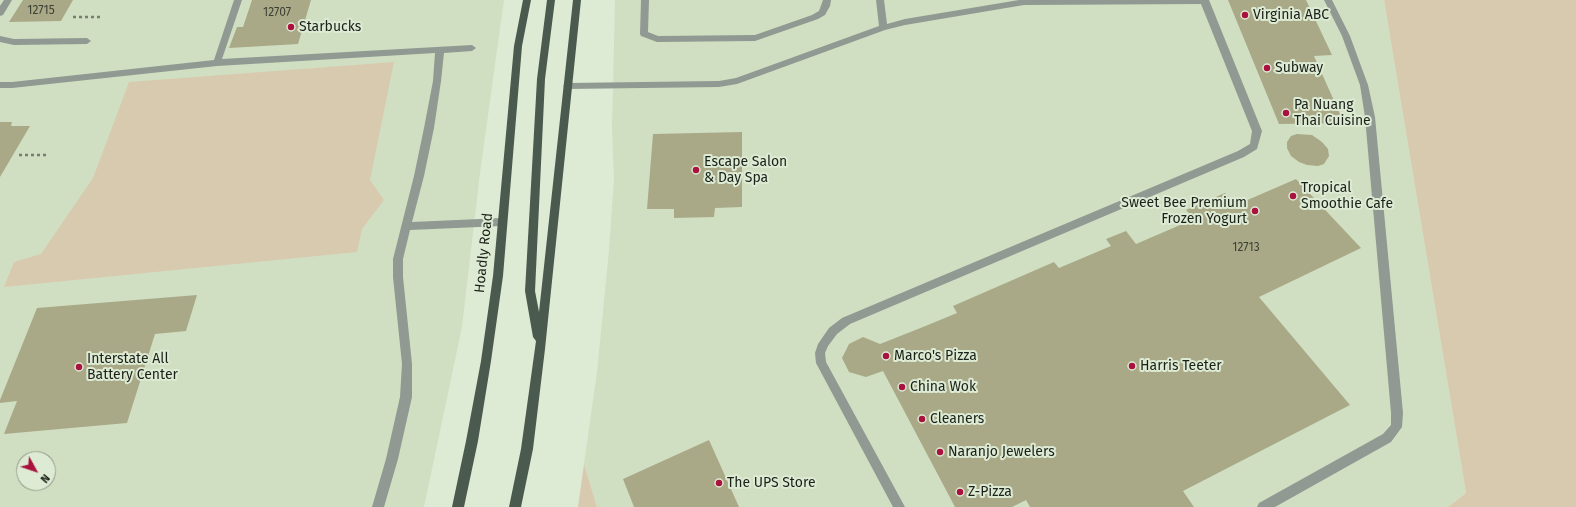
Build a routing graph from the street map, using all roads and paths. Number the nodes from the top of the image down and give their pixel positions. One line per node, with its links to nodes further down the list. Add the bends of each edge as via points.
1 (8, 0): 12 (lane)
2 (238, 0): 20 (lane)
3 (527, 0): 25 (main road, Hoadly Road, via 518,46)
4 (551, 0): 27 (main road, via 541,79 530,291)
5 (576, 0): 22 (main road)
6 (646, 0): 7 (lane, via 644,34 657,39 755,38 815,17 822,13)
7 (827, 0)
8 (880, 0): 15 (lane)
9 (1328, 0): 32 (lane, via 1346,36 1364,85 1370,117 1397,413 1396,427 1387,438)
10 (1204, 1): 11 (lane); 31 (lane, via 1257,131 1254,146 1241,154 846,321 832,331 823,344 820,353 821,363)
11 (1012, 2): 15 (lane)
12 (0, 14)
13 (73, 17): 14 (path)
14 (101, 17)
15 (883, 28): 22 (lane, via 738,81 719,84)
16 (0, 39): 17 (lane, via 14,42)
17 (87, 41)
18 (472, 48): 19 (lane)
19 (440, 50): 20 (lane); 26 (lane, via 420,176)
20 (217, 63): 21 (lane)
21 (0, 85)
22 (567, 86): 27 (main road)
23 (19, 155): 24 (path)
24 (49, 155)
25 (502, 222): 26 (lane); 29 (main road, Hoadly Road, via 498,276 486,361)
26 (406, 226): 28 (lane, via 401,244 398,277 407,364 406,397)
27 (540, 349): 30 (main road, via 527,449)
28 (378, 507)
29 (458, 507)
30 (515, 507)
31 (899, 507)
32 (1263, 507)

